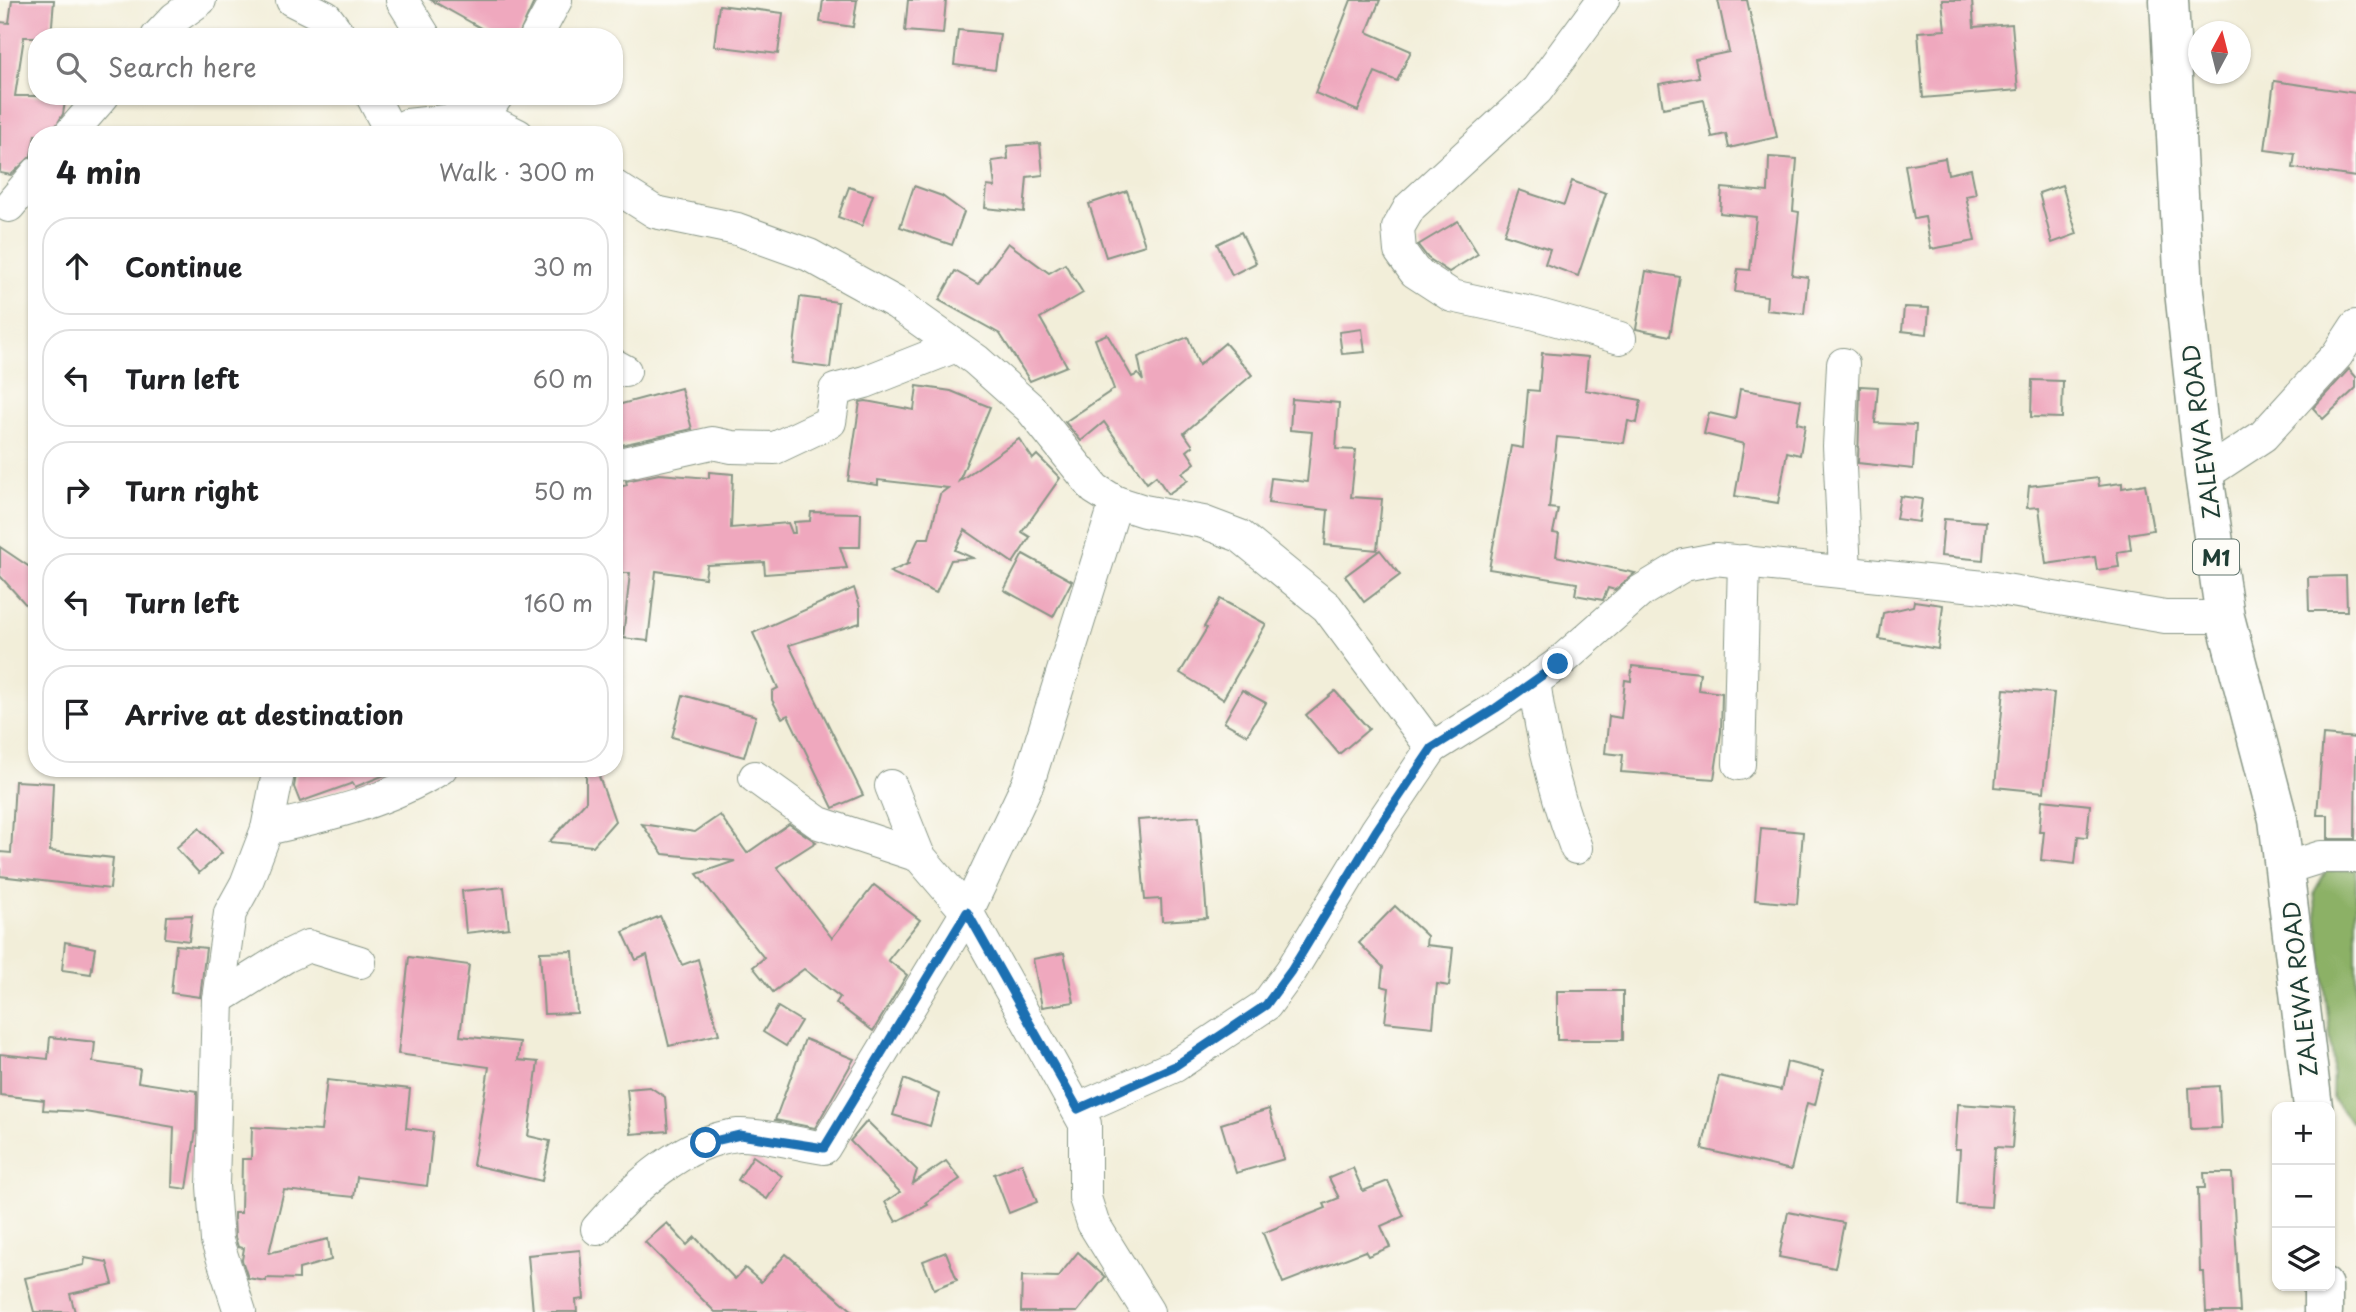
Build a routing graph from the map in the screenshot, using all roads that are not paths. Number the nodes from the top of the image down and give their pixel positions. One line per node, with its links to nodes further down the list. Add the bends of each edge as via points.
1 (200, 0): 7 (street)
2 (292, 0): 8 (street, via 326,17)
3 (402, 0): 9 (street)
4 (556, 0): 10 (street)
5 (1603, 0): 23 (street, via 1537,90 1410,207 1398,228 1400,251 1415,272 1452,296)
6 (2169, 0): 27 (highway, ZALEWA ROAD / M1, via 2184,291)
7 (166, 28)
8 (334, 28)
9 (419, 28)
10 (541, 28)
11 (95, 105): 15 (street)
12 (376, 105): 16 (street)
13 (474, 105): 17 (street)
14 (483, 105): 18 (street)
15 (77, 126)
16 (386, 126)
17 (405, 126)
18 (508, 126)
19 (28, 184): 21 (street)
20 (623, 192): 24 (street, via 655,212 737,229 809,255 896,303)
21 (9, 206)
22 (2356, 326): 27 (street, via 2337,355 2263,436)
23 (1620, 338)
24 (956, 346): 26 (street, via 835,390 830,422 775,448 712,443); 28 (street, via 1030,408 1095,489)
25 (1843, 364): 30 (street, via 1839,446)
26 (623, 463)
27 (2204, 475): 31 (highway, ZALEWA ROAD / M1)
28 (1116, 502): 33 (street, via 1203,522 1240,536 1327,607); 44 (street, via 1028,783)
29 (1744, 561): 30 (street); 32 (street, via 1715,559 1684,565 1641,591); 34 (street)
30 (1845, 570): 31 (street, via 1994,588 2122,612)
31 (2225, 617): 43 (highway, ZALEWA ROAD / M1, via 2278,819)
32 (1534, 681): 33 (street); 40 (street, via 1551,777)
33 (1432, 748): 48 (street, via 1266,1005 1175,1066)
34 (1739, 764)
35 (755, 776): 41 (street, via 819,823)
36 (277, 777): 39 (street)
37 (424, 777): 39 (street, via 341,813)
38 (891, 786): 41 (street)
39 (267, 829): 46 (street, via 230,912)
40 (1576, 848)
41 (919, 856): 44 (street)
42 (2356, 857): 43 (street, via 2321,857)
43 (2286, 868): 47 (highway, ZALEWA ROAD / M1)
44 (967, 912): 48 (street); 49 (street, via 824,1148 740,1135 706,1143 639,1184)
45 (360, 962): 46 (street, via 309,946)
46 (218, 999): 51 (street, via 212,1186 217,1241)
47 (2312, 1102)
48 (1078, 1109): 52 (street, via 1086,1124 1085,1198 1093,1223)
49 (597, 1229)
50 (2323, 1291): 53 (highway)
51 (240, 1312)
52 (1148, 1312)
53 (2323, 1312)

